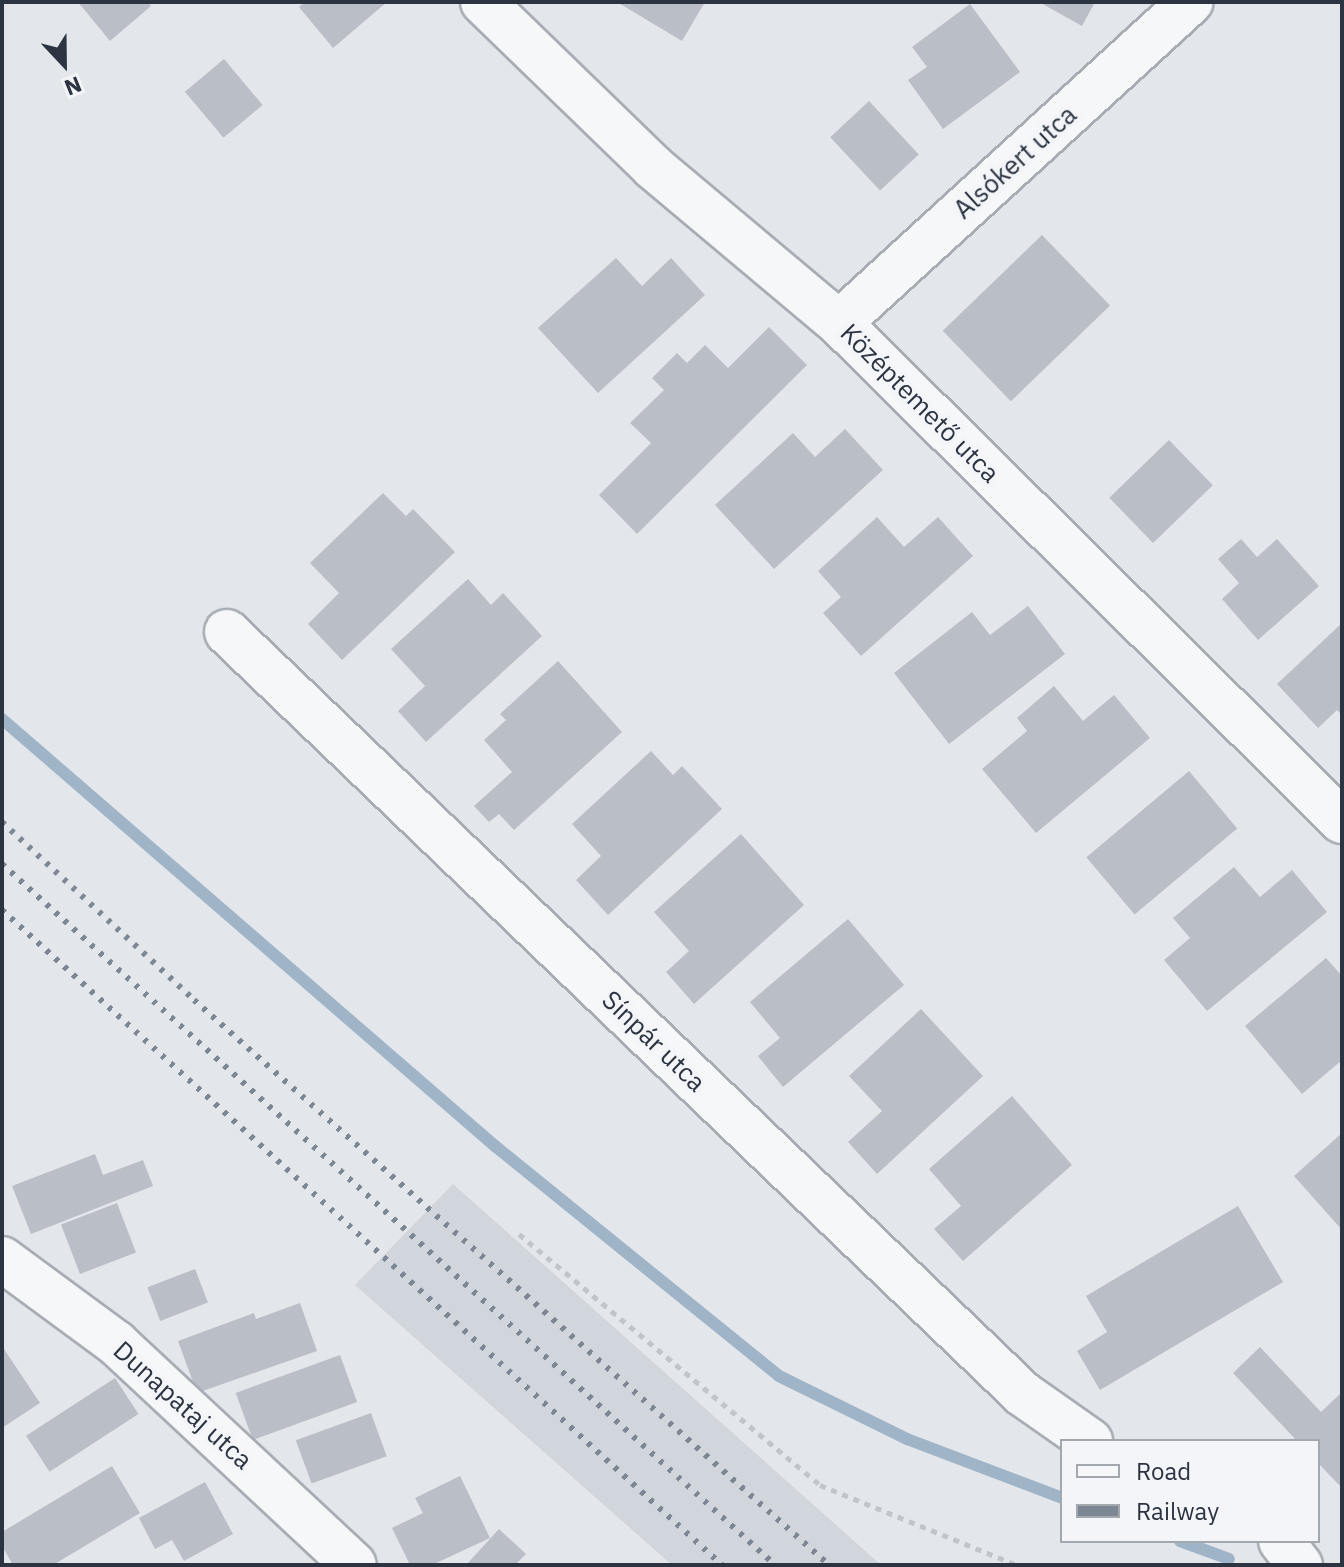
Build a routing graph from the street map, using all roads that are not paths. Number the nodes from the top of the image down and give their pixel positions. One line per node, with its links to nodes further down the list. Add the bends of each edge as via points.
1 (1190, 2): 3 (street, Alsókert utca)
2 (503, 10): 3 (street, Középtemető utca, via 653,167)
3 (839, 323): 5 (street, Középtemető utca)
4 (227, 632): 7 (street, Sínpár utca, via 1023,1394)
5 (1342, 821)
6 (2, 1259): 9 (street, Dunapataj utca, via 116,1343)
7 (1087, 1439)
8 (1283, 1543): 10 (street)
9 (354, 1565)
10 (1300, 1565)

